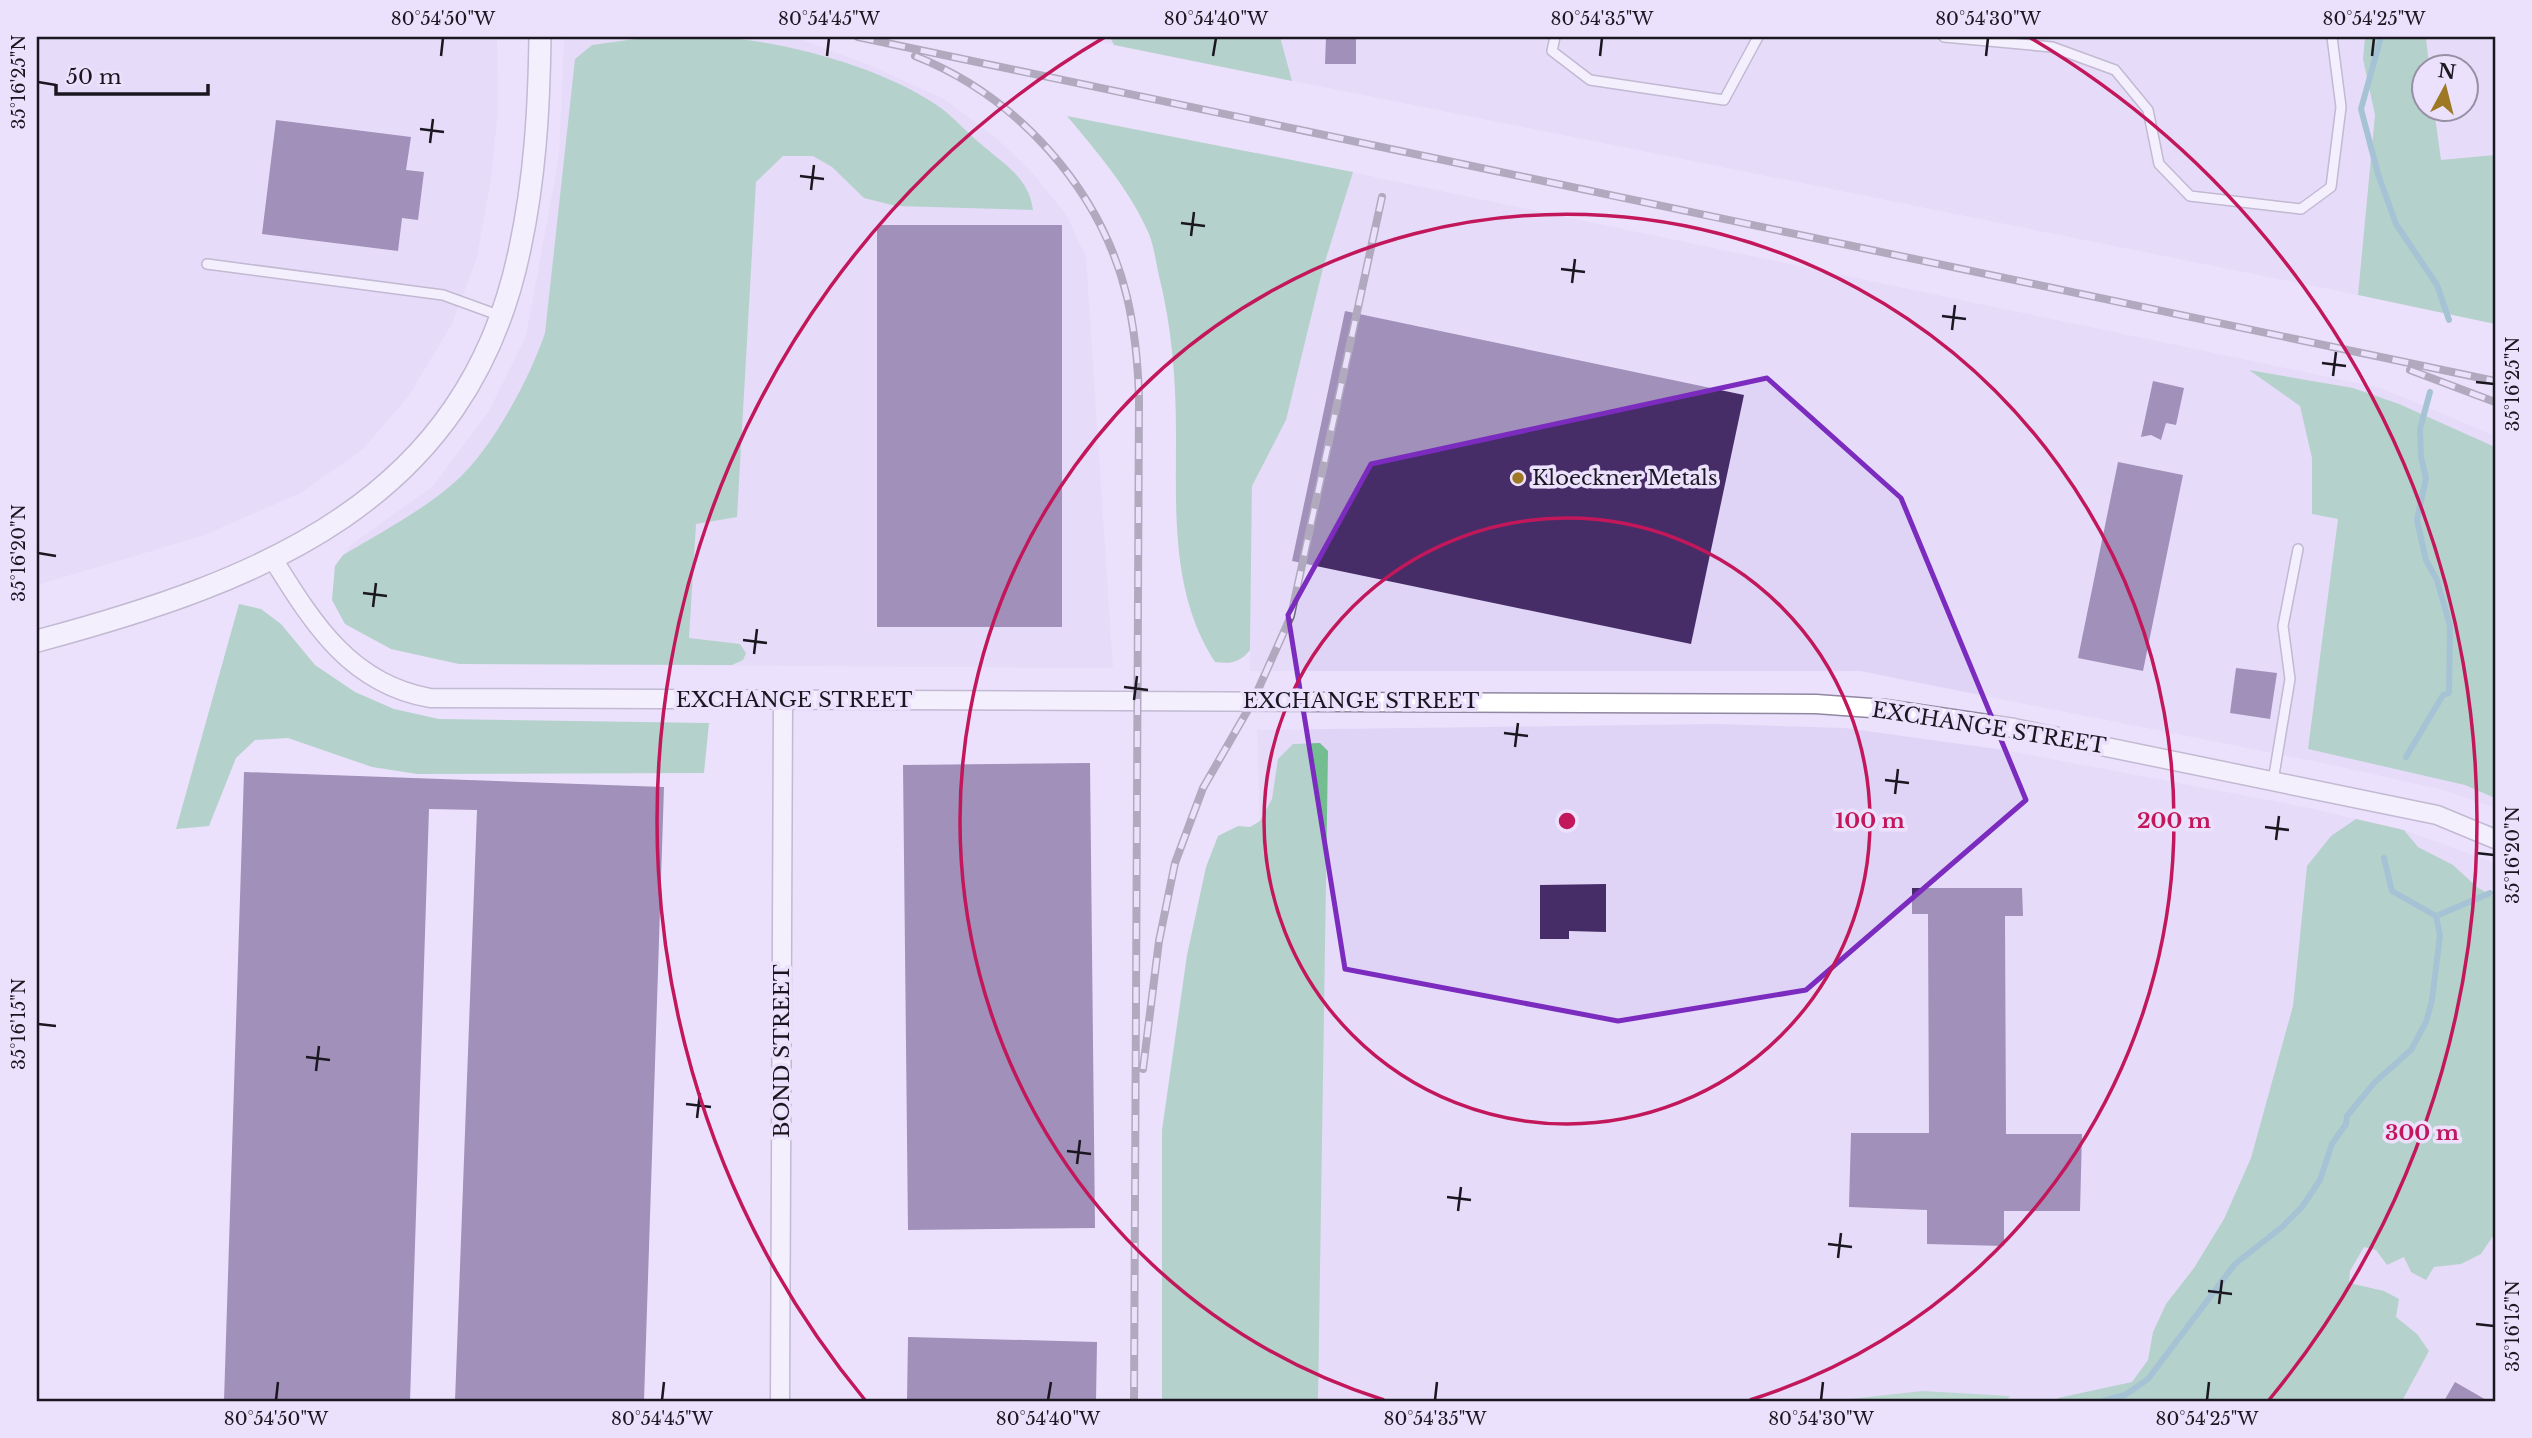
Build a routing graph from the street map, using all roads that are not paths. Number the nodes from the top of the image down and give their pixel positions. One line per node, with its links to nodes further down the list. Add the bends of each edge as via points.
1 (540, 37): 7 (street, via 533,180 520,249)
2 (1555, 37): 3 (lane, via 1552,51 1590,80 1724,100)
3 (1758, 37)
4 (1944, 37): 5 (lane, via 2052,47 2116,70 2148,110 2159,164 2190,196 2301,209 2331,187 2341,107)
5 (2332, 37)
6 (207, 264): 7 (lane, via 443,295)
7 (500, 316): 9 (street, via 474,376 446,422 419,454 345,519)
8 (2298, 550): 12 (lane, via 2283,626 2290,679)
9 (273, 559): 10 (street, via 182,596); 11 (street, EXCHANGE STREET, via 314,625 335,649 374,679 416,695)
10 (37, 641)
11 (783, 700): 12 (street, EXCHANGE STREET, via 1816,704 2014,728); 14 (street, BOND STREET)
12 (2273, 781): 13 (street, EXCHANGE STREET, via 2437,815)
13 (2495, 839)
14 (780, 1401)

